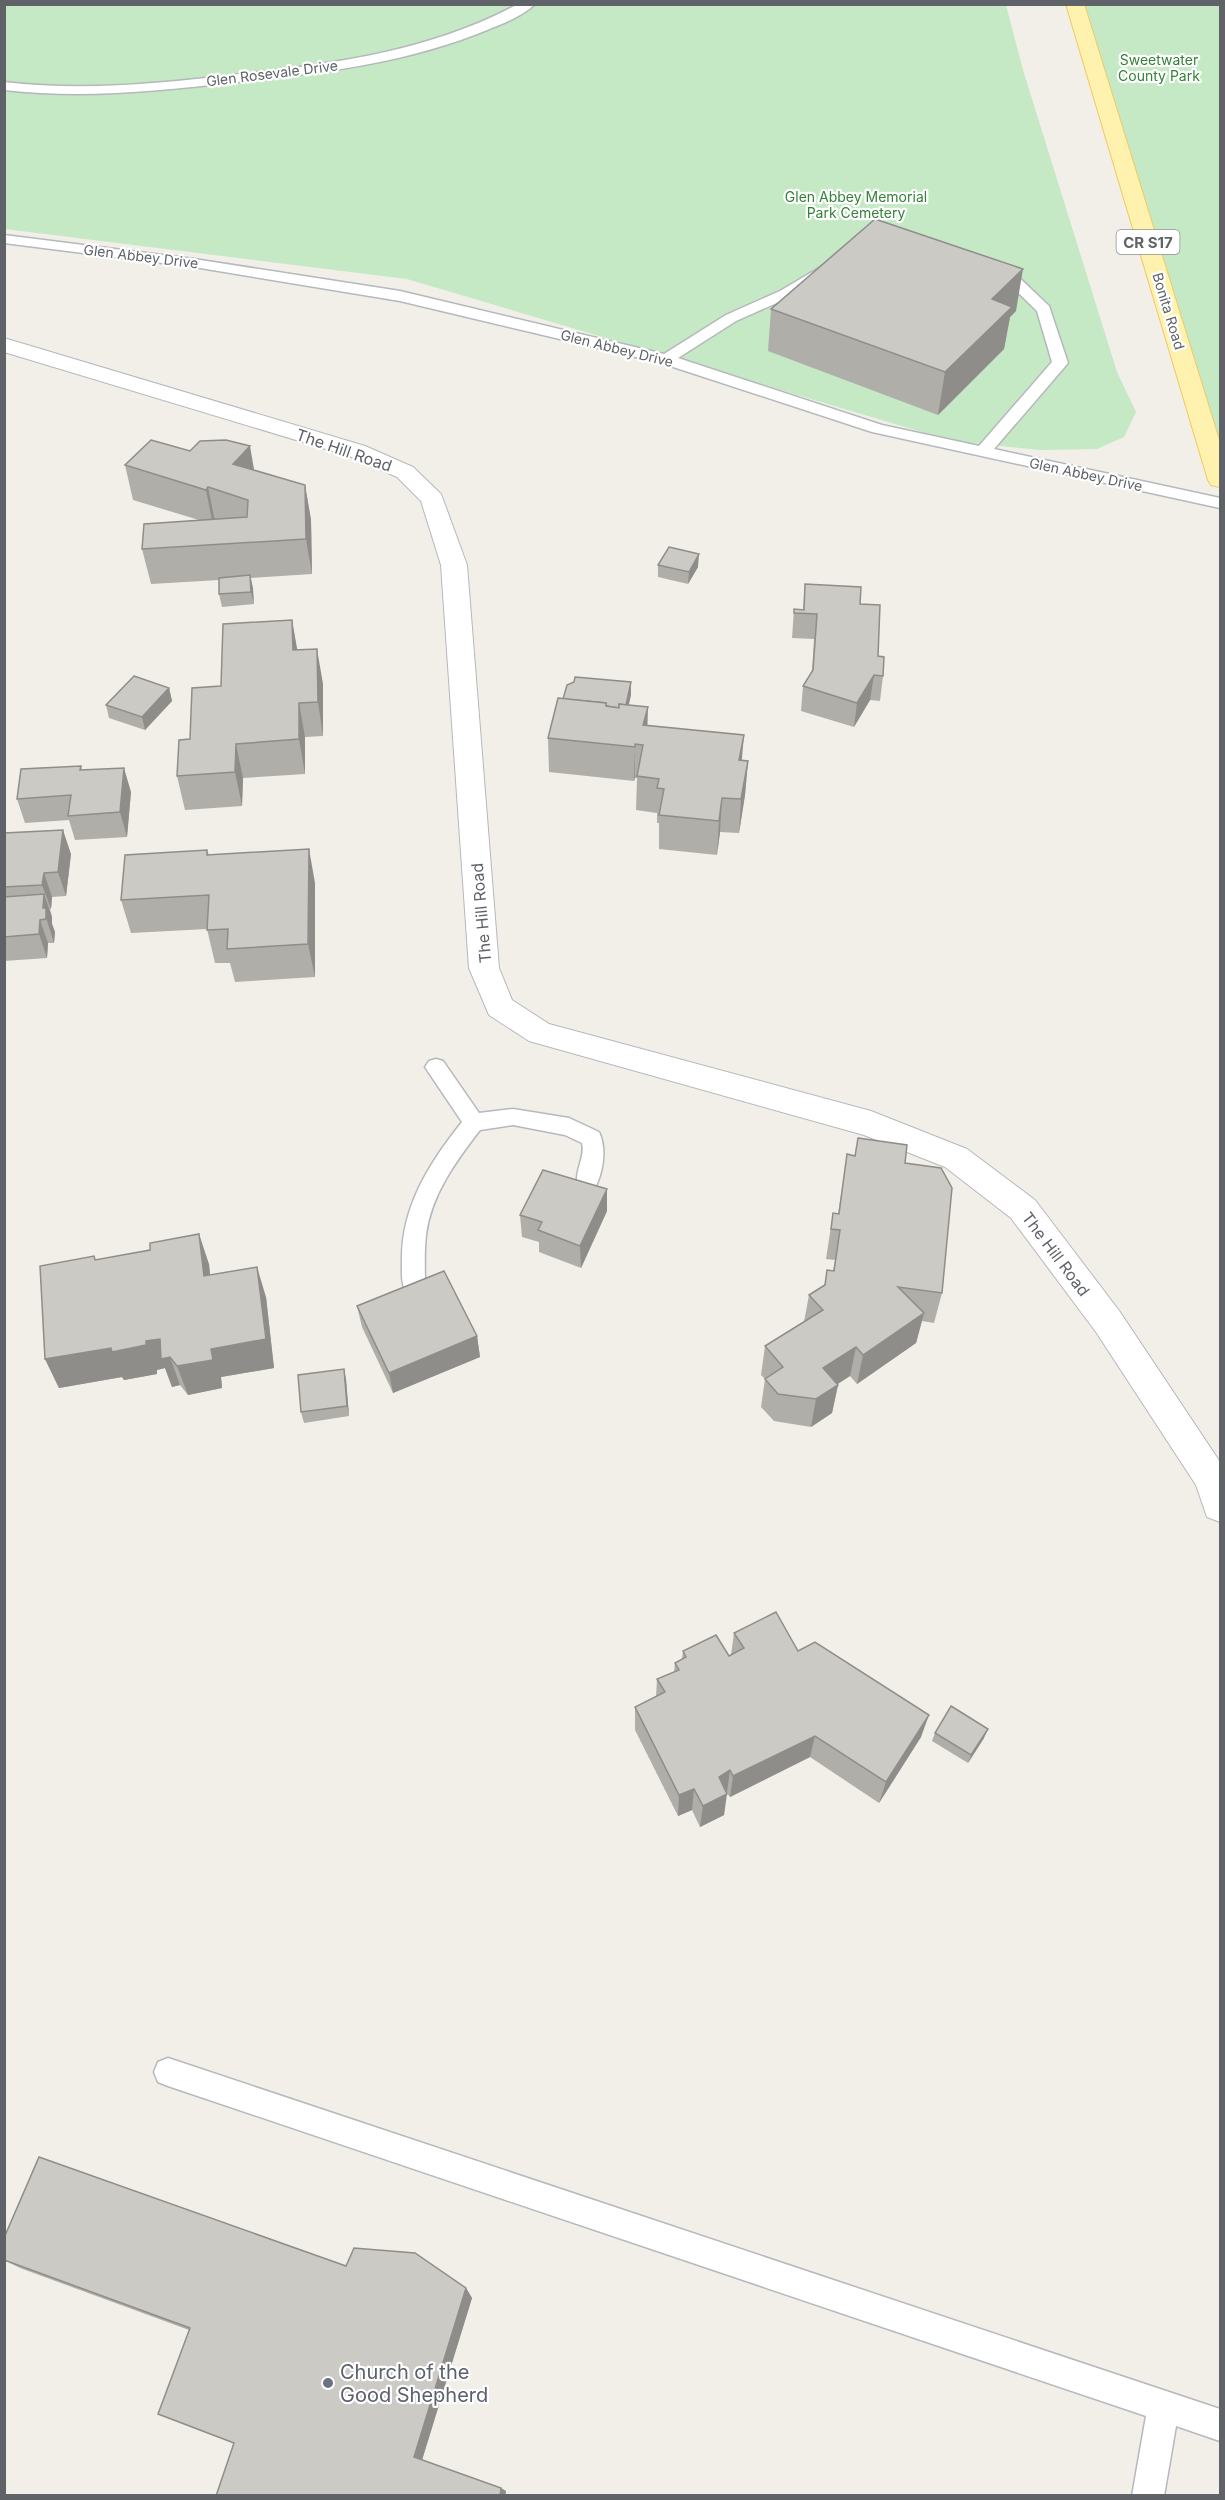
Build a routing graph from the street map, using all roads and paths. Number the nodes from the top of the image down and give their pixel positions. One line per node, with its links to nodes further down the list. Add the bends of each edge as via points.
1 (529, 4): 3 (lane, Glen Rosevale Drive, via 456,38 383,57 303,71 110,90)
2 (1076, 4): 10 (main road, Bonita Road / CR S17)
3 (4, 86)
4 (4, 239): 8 (lane, Glen Abbey Drive, via 186,261 400,296)
5 (839, 259): 8 (lane, via 785,294 731,318)
6 (983, 263): 9 (lane, via 1005,272 1044,309 1060,363)
7 (4, 345): 16 (street, The Hill Road, via 357,451 405,472 432,499 454,565 484,968 500,1007 540,1033 871,1124 956,1158 1023,1209 1108,1323 1212,1479)
8 (666, 359): 9 (lane, Glen Abbey Drive, via 878,429)
9 (983, 452): 11 (lane, Glen Abbey Drive)
10 (1221, 480)
11 (1221, 504)
12 (436, 1067): 13 (lane)
13 (474, 1122): 14 (lane, via 513,1117 569,1126 591,1138 594,1149); 15 (lane, via 450,1152 428,1192 415,1231)
14 (587, 1182)
15 (414, 1286)
16 (1221, 1506)
17 (168, 2072): 18 (lane)
18 (1164, 2406): 19 (lane); 20 (lane)
19 (1221, 2425)
20 (1148, 2496)

